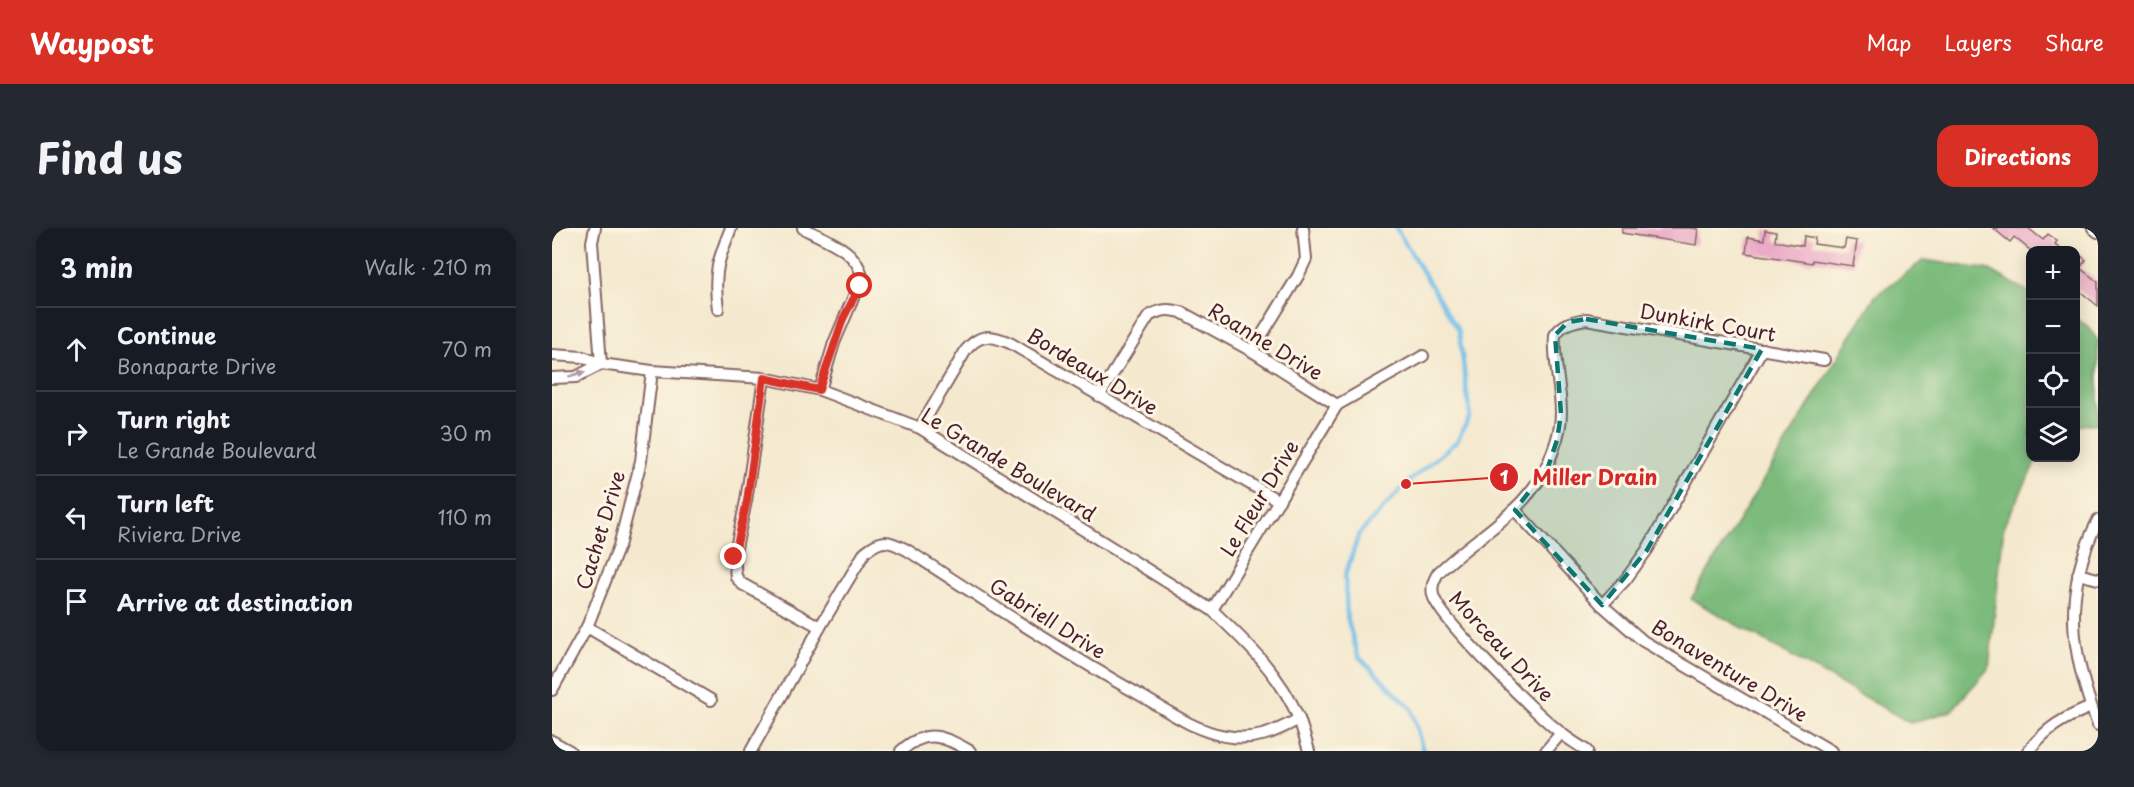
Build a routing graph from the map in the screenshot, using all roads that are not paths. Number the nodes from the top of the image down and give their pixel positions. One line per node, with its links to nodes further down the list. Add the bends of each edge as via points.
1 (595, 228): 13 (street, via 592,242)
2 (731, 228): 7 (street, via 715,274)
3 (803, 228): 17 (street, via 849,253 857,260 862,277)
4 (1303, 228): 9 (street, via 1306,259)
5 (2093, 228): 6 (street)
6 (2098, 232)
7 (718, 309)
8 (1762, 349): 12 (street, Dunkirk Court); 22 (street, Dunkirk Court, via 1586,319 1560,327 1555,335 1561,414 1557,440 1535,489); 26 (street, via 1647,550)
9 (1252, 351): 18 (street, Roanne Drive, via 1175,311 1159,310 1149,316); 19 (street, Roanne Drive)
10 (552, 355): 13 (street, Le Grande Boulevard, via 583,357)
11 (1423, 356): 19 (street)
12 (1824, 360)
13 (601, 364): 14 (street, Le Grande Boulevard); 15 (street, one-way to 13, via 576,377)
14 (652, 371): 16 (street, Le Grande Boulevard); 28 (street, Cachet Drive, via 630,507)
15 (552, 378)
16 (764, 378): 17 (street, Le Grande Boulevard); 29 (street, via 747,501 733,566 742,584)
17 (819, 390): 20 (street, Le Grande Boulevard)
18 (1099, 396): 20 (street, Bordeaux Drive, via 1010,343 988,336 975,340 966,350); 21 (street, Bordeaux Drive)
19 (1337, 405): 21 (street, Le Fleur Drive)
20 (920, 428): 27 (street, Le Grande Boulevard)
21 (1279, 501): 27 (street, Le Fleur Drive)
22 (1515, 510): 26 (street, Bonaventure Drive); 35 (street, Morceau Drive, via 1438,573 1432,593 1441,610 1493,668)
23 (2098, 520): 24 (street)
24 (2078, 574): 25 (street); 32 (street, via 2074,638)
25 (2098, 579)
26 (1602, 605): 44 (street, Bonaventure Drive, via 1642,641)
27 (1212, 610): 33 (street, Le Grande Boulevard, via 1278,679)
28 (587, 627): 30 (street, Cachet Drive); 31 (street)
29 (820, 627): 33 (street, Gabriell Drive, via 865,552 884,541 907,550 1074,657 1197,727 1224,736 1245,737 1270,734); 38 (street)
30 (552, 690)
31 (711, 700)
32 (2091, 707): 34 (street); 45 (street, via 2057,722)
33 (1299, 719): 41 (street, Le Grande Boulevard)
34 (2098, 725)
35 (1561, 733): 42 (street); 43 (street, Morceau Drive)
36 (552, 741): 37 (street)
37 (570, 751)
38 (751, 751)
39 (901, 751): 40 (street, via 919,739 935,735)
40 (970, 751)
41 (1309, 751)
42 (1546, 751)
43 (1587, 751)
44 (1831, 751)
45 (2028, 751)

